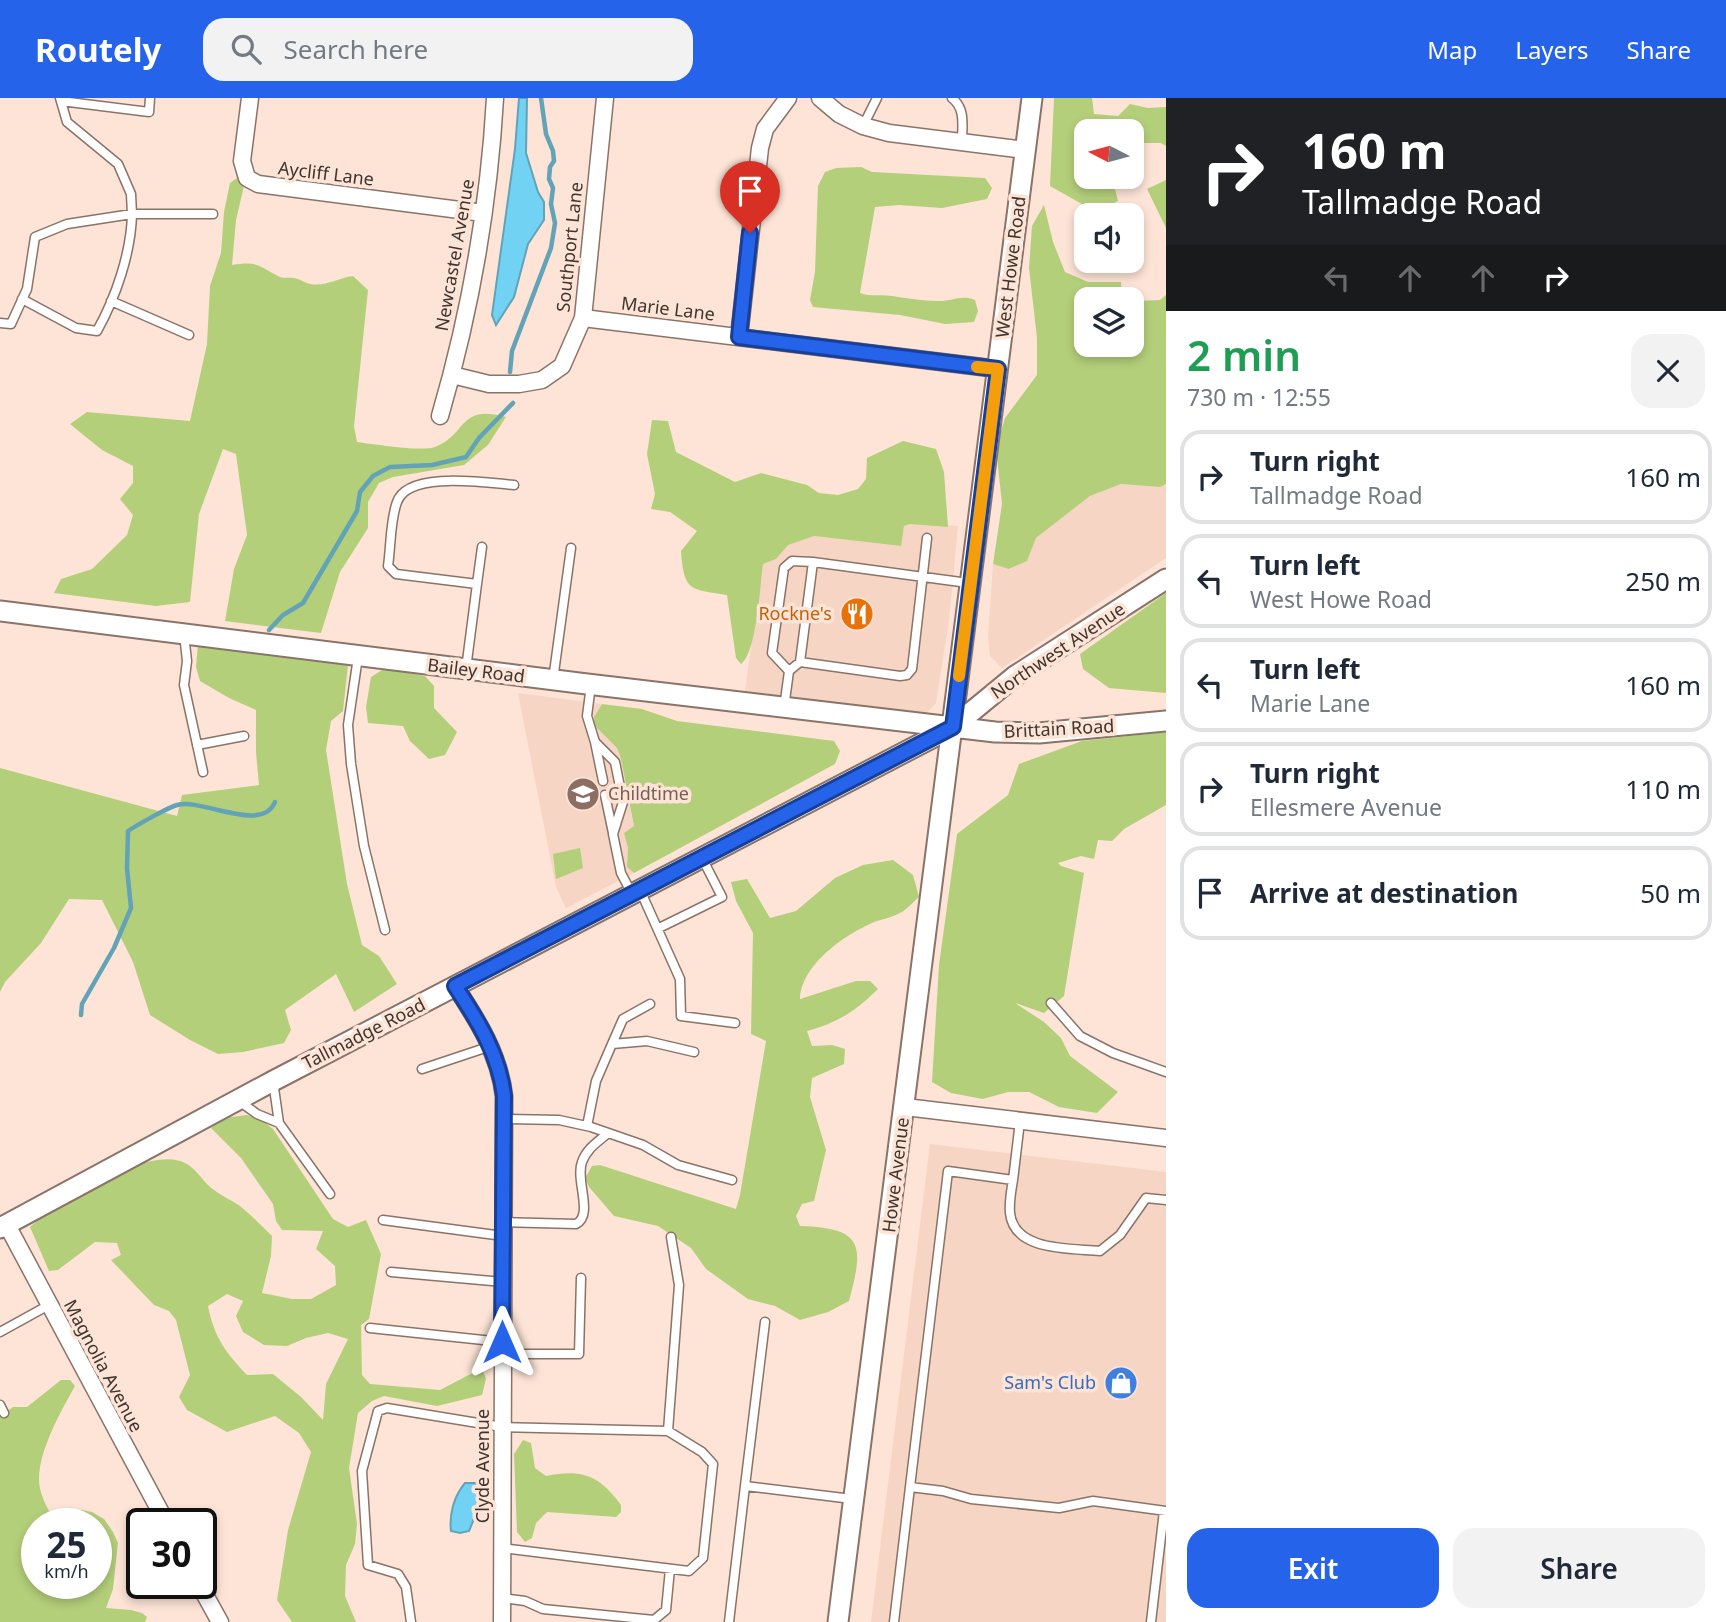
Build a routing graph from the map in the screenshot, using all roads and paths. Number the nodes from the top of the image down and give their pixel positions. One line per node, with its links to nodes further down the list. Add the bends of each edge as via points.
1 (150, 98): 10 (lane, via 149,112)
2 (250, 98): 14 (street, Aycliff Lane, via 242,161 247,178 258,184)
3 (495, 98): 14 (street, Newcastel Avenue)
4 (605, 98): 19 (street, Southport Lane)
5 (788, 98): 22 (street, via 765,128 760,148)
6 (820, 98): 11 (street)
7 (877, 98): 11 (lane)
8 (952, 98): 12 (lane, via 961,108)
9 (1032, 98): 13 (street, West Howe Road)
10 (61, 100): 15 (lane, via 67,122 118,164 131,194)
11 (863, 127): 12 (street)
12 (962, 142): 13 (street)
13 (1025, 150): 23 (street, West Howe Road)
14 (483, 213): 24 (street, Newcastel Avenue)
15 (132, 214): 16 (lane); 17 (lane, via 67,224 35,237); 18 (lane, via 131,237)
16 (213, 214)
17 (22, 299): 18 (lane, via 76,328 97,331); 20 (lane, via 11,324)
18 (111, 301): 21 (lane)
19 (583, 318): 22 (street, Marie Lane); 24 (street, Southport Lane, via 562,366 542,380 489,384)
20 (0, 323)
21 (189, 335)
22 (739, 337): 23 (street, Marie Lane)
23 (998, 369): 33 (street, West Howe Road)
24 (452, 375): 25 (street, Newcastel Avenue)
25 (440, 416)
26 (514, 485): 34 (lane, via 440,481 415,486 398,499 390,570)
27 (927, 538): 31 (lane)
28 (482, 547): 34 (lane)
29 (571, 548): 41 (lane)
30 (813, 562): 31 (lane); 38 (lane); 40 (lane, via 792,561 784,568 772,653)
31 (923, 577): 33 (lane); 38 (lane, via 912,669 907,675)
32 (1166, 579): 45 (street, Northwest Avenue, via 1015,676)
33 (971, 583): 45 (street, West Howe Road)
34 (477, 584): 39 (lane)
35 (0, 611): 36 (street, Bailey Road)
36 (184, 634): 37 (street, Bailey Road); 48 (lane, via 184,685)
37 (359, 656): 39 (street, Bailey Road); 56 (lane, via 348,725 351,764)
38 (800, 662): 40 (lane)
39 (466, 669): 41 (street, Bailey Road)
40 (789, 671): 43 (lane)
41 (553, 680): 42 (street, Bailey Road)
42 (591, 685): 43 (street, Bailey Road); 47 (lane, via 587,716)
43 (785, 708): 45 (street, Bailey Road)
44 (1166, 721): 45 (street, Brittain Road, via 1039,733)
45 (953, 727): 53 (street, Tallmadge Road); 68 (street, Howe Avenue)
46 (244, 736): 48 (lane)
47 (595, 742): 50 (lane); 52 (lane, via 615,762 623,802)
48 (197, 745): 49 (lane)
49 (202, 772)
50 (603, 780)
51 (605, 795): 52 (lane)
52 (613, 834): 54 (lane, via 621,873)
53 (702, 858): 54 (street, Tallmadge Road); 55 (lane, via 722,897)
54 (636, 892): 55 (lane); 57 (street, Tallmadge Road)
55 (659, 928): 60 (lane, via 680,979 681,1016)
56 (385, 930)
57 (455, 986): 62 (street, Clyde Avenue); 66 (street, Tallmadge Road)
58 (1051, 1003): 65 (lane, via 1080,1036 1113,1054)
59 (650, 1004): 61 (lane, via 623,1019)
60 (734, 1023)
61 (612, 1044): 63 (lane, via 648,1041); 72 (lane, via 596,1081)
62 (491, 1046): 64 (lane); 69 (street, Clyde Avenue, via 502,1079)
63 (695, 1052)
64 (422, 1069)
65 (1166, 1072)
66 (273, 1081): 67 (street, Tallmadge Road); 71 (lane)
67 (238, 1100): 71 (lane); 80 (street, Tallmadge Road)
68 (905, 1107): 70 (street); 95 (street, Howe Avenue)
69 (505, 1119): 72 (lane, via 559,1120); 81 (street, Clyde Avenue)
70 (1020, 1121): 74 (street); 76 (lane)
71 (279, 1123): 77 (lane)
72 (587, 1126): 73 (lane)
73 (608, 1133): 75 (lane, via 643,1145 678,1165); 81 (lane, via 589,1149 581,1164 582,1222)
74 (1166, 1138)
75 (732, 1180)
76 (1013, 1180): 78 (lane, via 1010,1216 1020,1235 1032,1243 1100,1251 1127,1227 1146,1198); 94 (lane, via 948,1171)
77 (331, 1194)
78 (1166, 1200)
79 (383, 1220): 81 (lane)
80 (3, 1226): 86 (street, Magnolia Avenue)
81 (503, 1229): 85 (street, Clyde Avenue)
82 (671, 1237): 92 (lane, via 679,1285)
83 (391, 1272): 85 (lane)
84 (580, 1278): 90 (lane, via 579,1354)
85 (503, 1282): 90 (street, Clyde Avenue)
86 (49, 1306): 89 (lane); 96 (street, Magnolia Avenue)
87 (765, 1322): 93 (lane)
88 (370, 1328): 90 (lane)
89 (0, 1332)
90 (502, 1348): 91 (street, Clyde Avenue)
91 (502, 1427): 92 (lane); 98 (street, Clyde Avenue); 103 (lane, via 387,1408 378,1411 362,1471 368,1565 398,1574 406,1587)
92 (668, 1431): 99 (lane, via 713,1464 703,1558 689,1571)
93 (745, 1486): 95 (lane); 105 (lane)
94 (910, 1487): 97 (lane, via 1059,1508 1093,1501); 107 (lane)
95 (855, 1500): 106 (street, Howe Avenue)
96 (158, 1508)
97 (1165, 1511): 108 (lane)
98 (502, 1548): 99 (lane); 100 (street, Clyde Avenue)
99 (670, 1569): 100 (lane, via 666,1610 654,1620 543,1609)
100 (502, 1598): 104 (street, Clyde Avenue)
101 (207, 1599): 102 (street)
102 (220, 1622)
103 (411, 1622)
104 (502, 1622)
105 (729, 1622)
106 (838, 1622)
107 (894, 1622)
108 (1151, 1622)

